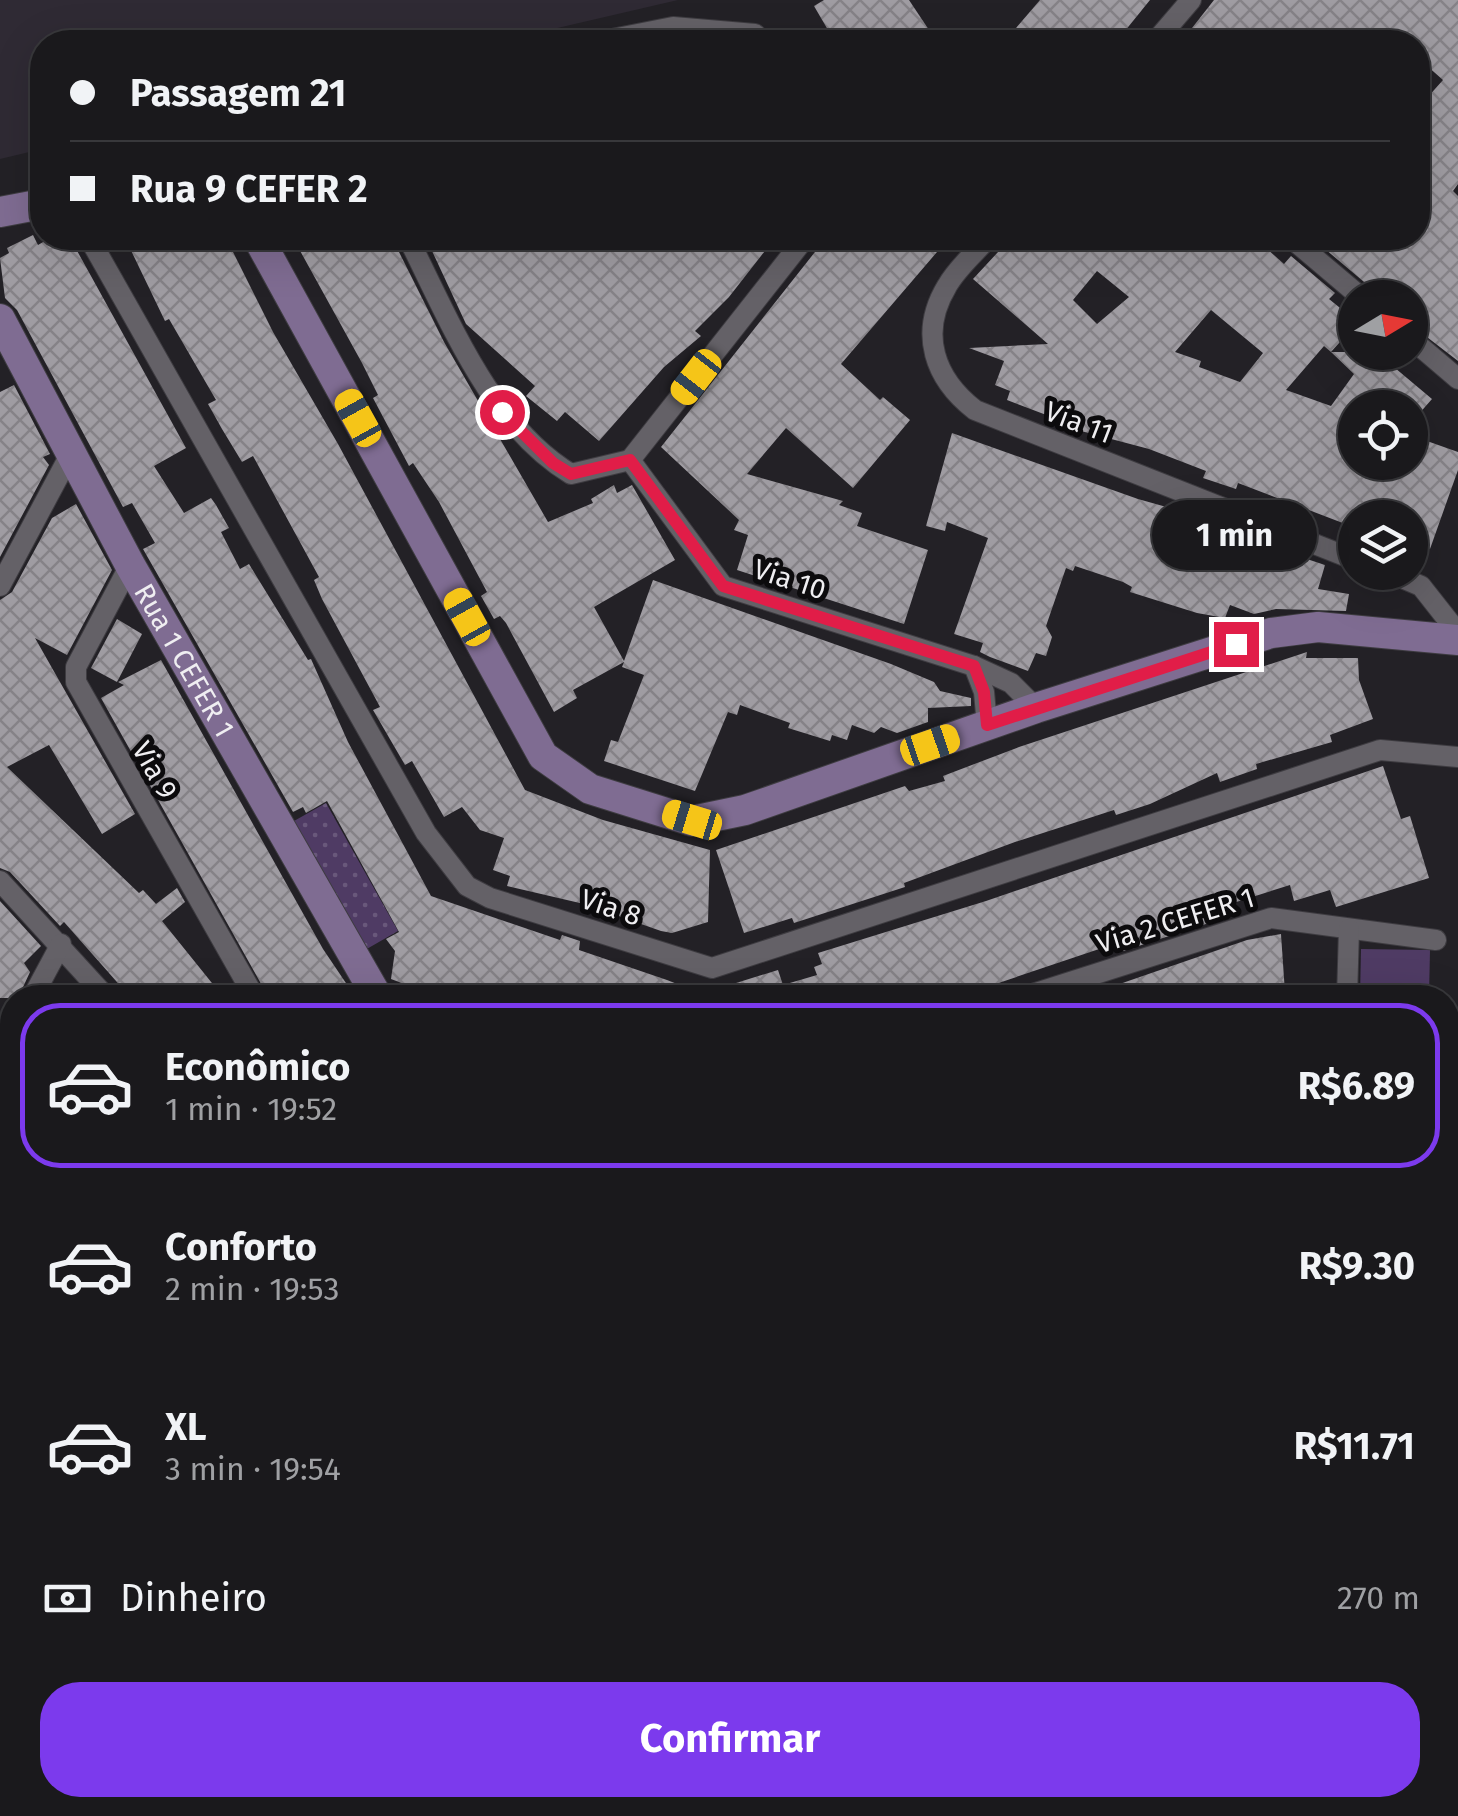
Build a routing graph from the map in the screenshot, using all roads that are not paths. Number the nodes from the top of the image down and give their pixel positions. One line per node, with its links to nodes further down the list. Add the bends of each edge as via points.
1 (1191, 0): 4 (street)
2 (654, 30): 3 (street)
3 (714, 30)
4 (1165, 30)
5 (30, 206): 6 (street)
6 (0, 212)
7 (96, 250): 28 (street, Via 8, via 426,833 467,886 490,898 712,968 1380,750)
8 (265, 250): 27 (street, via 544,756 590,789 692,820 745,810)
9 (414, 250): 19 (street, via 502,412 553,463 571,474)
10 (796, 250): 19 (street)
11 (978, 250): 20 (street, Via 11, via 946,287 934,336 939,370 956,395 975,410)
12 (1305, 250): 13 (street)
13 (1341, 280)
14 (0, 319): 16 (street, Rua 1 CEFER 1)
15 (1428, 353): 17 (street)
16 (12, 361): 18 (street, Rua 1 CEFER 1)
17 (1458, 379)
18 (71, 453): 21 (street, Rua 1 CEFER 1); 22 (street)
19 (630, 460): 25 (street, Via 10, via 723,586)
20 (1338, 553)
21 (130, 564): 35 (street, Via 9, via 76,667 76,682); 36 (street, Rua 1 CEFER 1)
22 (0, 586)
23 (1425, 590): 24 (street)
24 (1458, 637): 26 (street, via 1318,627 1271,633)
25 (974, 666): 26 (street, Via 10, via 1011,683); 27 (street)
26 (1036, 708): 27 (street)
27 (987, 725)
28 (1458, 757)
29 (0, 881): 32 (street)
30 (1349, 929): 31 (street, Via 2 CEFER 1); 37 (street, Via 2 CEFER 1, via 1271,918); 38 (street)
31 (1436, 940)
32 (60, 944): 33 (street); 34 (street)
33 (39, 985)
34 (96, 985)
35 (248, 985)
36 (371, 985)
37 (1061, 985)
38 (1347, 985)

